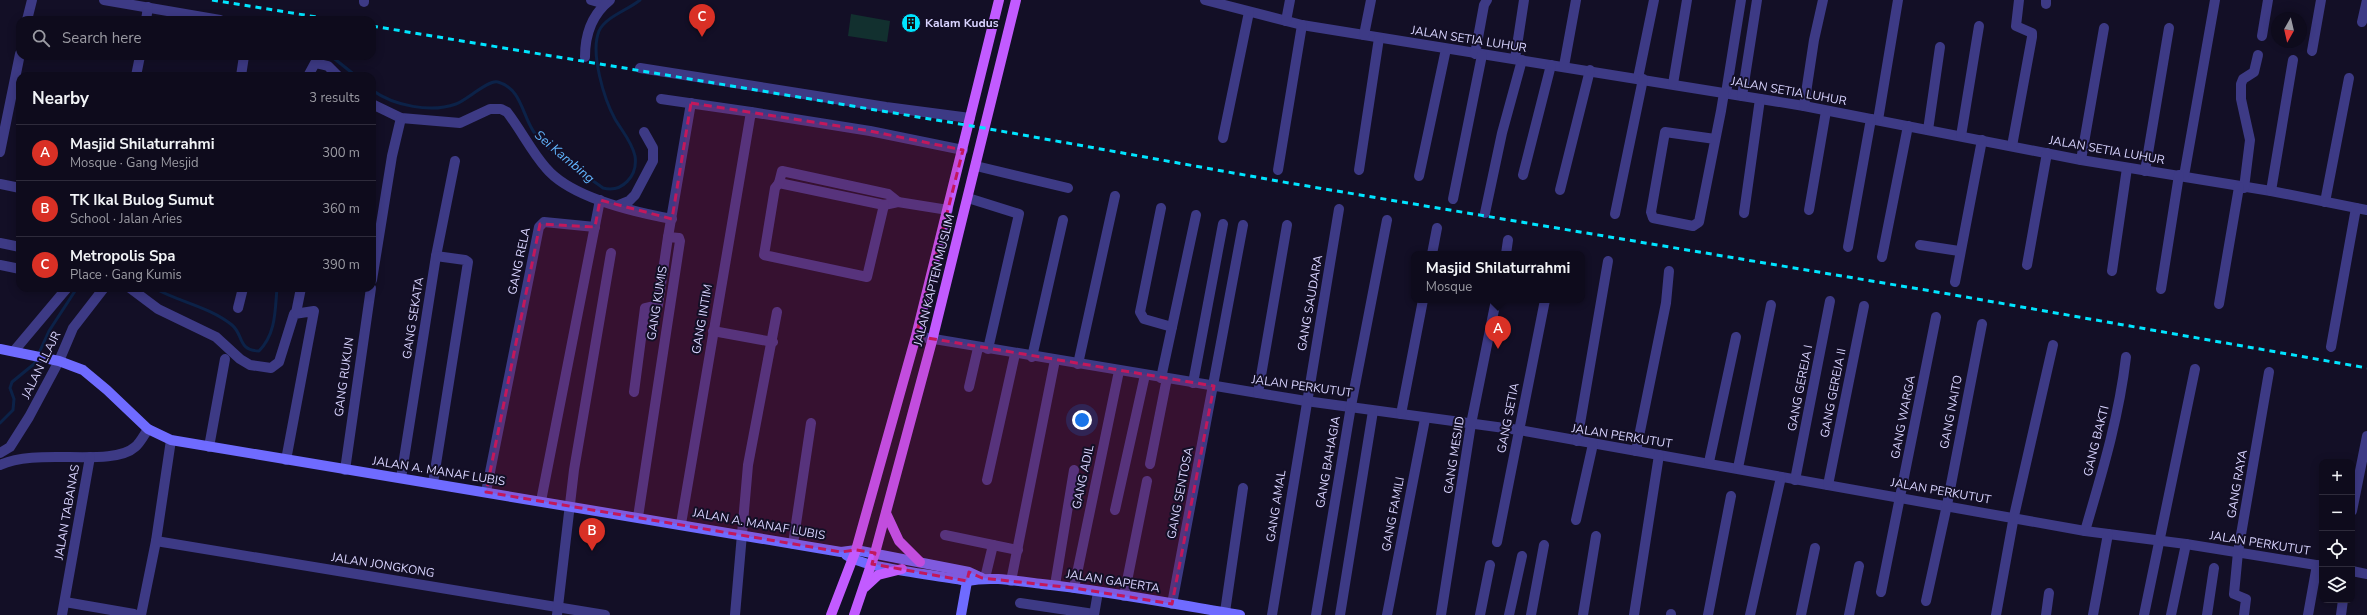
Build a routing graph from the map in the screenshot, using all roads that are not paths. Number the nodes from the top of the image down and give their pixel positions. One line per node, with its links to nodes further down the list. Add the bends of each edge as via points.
1 (32, 0): 26 (street)
2 (104, 0): 24 (street)
3 (591, 0): 23 (street)
4 (999, 0): 72 (main road, JALAN KAPTEN MUSLIM)
5 (1016, 0): 87 (main road, JALAN KAPTEN MUSLIM)
6 (1205, 0): 25 (street, JALAN SETIA LUHUR)
7 (1290, 0): 29 (street)
8 (1371, 0): 35 (street)
9 (1487, 0): 41 (street, via 1484,5)
10 (1524, 0): 44 (street)
11 (1576, 0): 50 (street)
12 (1654, 0): 59 (street)
13 (1688, 0): 60 (street)
14 (1741, 0): 62 (street)
15 (1757, 0): 63 (street)
16 (1823, 0): 68 (street)
17 (1898, 0): 73 (street)
18 (2019, 0): 81 (street, via 2016,26 2028,30 2032,37)
19 (2215, 0): 95 (street)
20 (2268, 0): 36 (street)
21 (2320, 0): 40 (street)
22 (2366, 0): 30 (street)
23 (608, 2): 43 (street, via 590,25 585,40)
24 (148, 7): 27 (street); 28 (street)
25 (1249, 12): 29 (street, JALAN SETIA LUHUR); 78 (street)
26 (28, 16)
27 (147, 16)
28 (198, 16)
29 (1286, 20): 31 (street, JALAN SETIA LUHUR)
30 (2362, 22)
31 (1302, 25): 35 (street, JALAN SETIA LUHUR); 89 (street)
32 (1979, 26): 77 (street)
33 (2104, 28): 85 (street)
34 (2169, 28): 91 (street)
35 (1364, 35): 37 (street, JALAN SETIA LUHUR)
36 (2262, 36)
37 (1379, 38): 39 (street, JALAN SETIA LUHUR); 90 (street)
38 (1940, 48): 75 (street)
39 (1446, 49): 41 (street, JALAN SETIA LUHUR); 94 (street)
40 (2312, 51)
41 (1478, 54): 44 (street, JALAN SETIA LUHUR); 110 (street)
42 (2258, 55): 101 (street, via 2254,72 2243,79 2241,84 2241,99 2250,140)
43 (585, 58)
44 (1518, 59): 49 (street, JALAN SETIA LUHUR); 122 (street)
45 (19, 60): 53 (street)
46 (139, 60): 54 (street)
47 (243, 60): 55 (street)
48 (2293, 60): 105 (street)
49 (1551, 65): 50 (street, JALAN SETIA LUHUR); 92 (street)
50 (1564, 66): 52 (street, JALAN SETIA LUHUR)
51 (640, 68): 72 (street, via 886,108)
52 (1590, 70): 59 (street, JALAN SETIA LUHUR); 104 (street)
53 (18, 72)
54 (137, 72)
55 (242, 72)
56 (310, 72): 57 (street, via 316,63 328,66)
57 (334, 72)
58 (2349, 78): 113 (street)
59 (1641, 79): 60 (street, JALAN SETIA LUHUR); 124 (street)
60 (1673, 84): 62 (street, JALAN SETIA LUHUR)
61 (16, 93): 83 (street)
62 (1725, 93): 63 (street, JALAN SETIA LUHUR); 79 (street)
63 (1742, 96): 65 (street, JALAN SETIA LUHUR)
64 (661, 99): 66 (street)
65 (1760, 99): 68 (street, JALAN SETIA LUHUR); 123 (street)
66 (691, 103): 70 (street); 126 (street)
67 (376, 106): 71 (street)
68 (1804, 106): 69 (street, JALAN SETIA LUHUR)
69 (1826, 111): 73 (street, JALAN SETIA LUHUR); 120 (street)
70 (751, 116): 82 (street, via 870,131); 174 (street, GANG INTIM)
71 (400, 118): 111 (street, via 460,123 490,109 501,109 507,112 546,168 563,184 581,194); 144 (street)
72 (970, 118): 82 (main road, JALAN KAPTEN MUSLIM)
73 (1874, 120): 74 (street, JALAN SETIA LUHUR); 139 (street)
74 (1908, 126): 75 (street, JALAN SETIA LUHUR); 146 (street)
75 (1928, 130): 77 (street, JALAN SETIA LUHUR)
76 (644, 132): 114 (street, via 653,148 653,161 635,195)
77 (1961, 136): 80 (street, JALAN SETIA LUHUR)
78 (1223, 138)
79 (1715, 139): 79 (street, via 1698,224 1693,226 1654,218 1651,212 1665,132)
80 (1982, 140): 81 (street, JALAN SETIA LUHUR); 142 (street)
81 (2012, 146): 84 (street, JALAN SETIA LUHUR)
82 (962, 150): 119 (main road, JALAN KAPTEN MUSLIM)
83 (0, 152)
84 (2046, 153): 85 (street, JALAN SETIA LUHUR); 149 (street)
85 (2081, 160): 88 (street, JALAN SETIA LUHUR)
86 (455, 161): 145 (street, GANG SEKATA)
87 (976, 166): 103 (street); 109 (main road, JALAN KAPTEN MUSLIM)
88 (2128, 168): 91 (street, JALAN SETIA LUHUR); 152 (street)
89 (1278, 170)
90 (1359, 170)
91 (2146, 171): 95 (street, JALAN SETIA LUHUR)
92 (1523, 174)
93 (804, 176): 96 (street); 97 (street, via 782,171); 102 (street)
94 (1419, 176)
95 (2182, 176): 101 (street, JALAN SETIA LUHUR); 154 (street)
96 (825, 180): 100 (street); 106 (street)
97 (779, 183): 102 (street); 115 (street, via 775,188 764,255 865,278 870,272)
98 (0, 184): 99 (street)
99 (16, 187)
100 (856, 187): 108 (street); 112 (street, via 888,194)
101 (2241, 187): 105 (street, JALAN SETIA LUHUR); 165 (street)
102 (801, 188): 106 (street)
103 (1068, 188)
104 (1560, 190)
105 (2271, 191): 113 (street, JALAN SETIA LUHUR)
106 (822, 192): 108 (street)
107 (1116, 196): 190 (street)
108 (854, 198): 115 (street)
109 (968, 198): 177 (main road, JALAN KAPTEN MUSLIM); 182 (street, via 1019,214)
110 (1453, 199)
111 (600, 200): 114 (street); 132 (street)
112 (898, 202): 115 (street); 119 (street)
113 (2325, 202): 117 (street, JALAN SETIA LUHUR)
114 (619, 205): 126 (street)
115 (884, 205)
116 (1161, 208): 173 (street, via 1140,312 1144,320)
117 (2356, 208): 121 (street, JALAN SETIA LUHUR); 180 (street)
118 (1339, 209): 201 (street, GANG SAUDARA)
119 (948, 210): 175 (main road, JALAN KAPTEN MUSLIM)
120 (1809, 210)
121 (2367, 210)
122 (1485, 213)
123 (1744, 213)
124 (1615, 214)
125 (1196, 215): 173 (street)
126 (672, 220): 134 (street)
127 (1063, 220): 185 (street)
128 (1387, 220): 202 (street, GANG BAHAGIA)
129 (1223, 224): 196 (street)
130 (1243, 225): 197 (street, GANG SENTOSA)
131 (1287, 225): 200 (street)
132 (595, 227): 234 (street, GANG RELA, via 544,222 539,227); 238 (street)
133 (1437, 228): 140 (street)
134 (668, 237): 199 (street, via 658,305 645,308); 244 (street, GANG KUMIS, via 679,238 680,241)
135 (1508, 240): 141 (street)
136 (0, 243): 138 (street)
137 (1920, 245): 142 (street)
138 (16, 246)
139 (1848, 247)
140 (1433, 251)
141 (1506, 251)
142 (1959, 251): 153 (street)
143 (612, 253): 240 (street, via 574,470)
144 (376, 255)
145 (436, 256): 227 (street, GANG SEKATA); 231 (street, via 468,262)
146 (1882, 257)
147 (1608, 261): 212 (street)
148 (0, 265): 150 (street)
149 (2026, 265)
150 (16, 268)
151 (1669, 271): 215 (street, via 1666,303)
152 (2112, 271)
153 (1955, 282)
154 (2161, 289)
155 (64, 292): 183 (street)
156 (101, 292): 189 (street, JALAN LLAJR, via 73,328)
157 (135, 292): 170 (street, via 158,309 216,337 250,365 268,368 280,362 292,316)
158 (242, 292): 168 (street)
159 (300, 292): 170 (street)
160 (370, 292): 224 (street, GANG RUKUN)
161 (1830, 301): 229 (street, GANG GEREJA I)
162 (1422, 303): 204 (street)
163 (1495, 303): 207 (street, GANG MESJID)
164 (1544, 303): 209 (street, GANG SETIA)
165 (2219, 304)
166 (1771, 305): 223 (street)
167 (1864, 306): 232 (street, GANG GEREJA II)
168 (238, 308)
169 (777, 312): 178 (street)
170 (296, 313): 219 (street, via 314,311)
171 (1936, 317): 237 (street, GANG WARGA)
172 (1982, 324): 239 (street, GANG NAITO)
173 (1172, 327): 195 (street)
174 (713, 331): 178 (street); 246 (street, GANG INTIM)
175 (916, 336): 177 (street, JALAN PERKUTUT); 260 (main road, JALAN KAPTEN MUSLIM)
176 (1736, 337): 220 (street)
177 (932, 341): 182 (street, JALAN PERKUTUT); 242 (main road, JALAN KAPTEN MUSLIM)
178 (772, 342): 249 (street, via 753,431)
179 (2053, 345): 243 (street)
180 (2331, 347)
181 (0, 349): 183 (street, JALAN A. MANAF LUBIS)
182 (983, 349): 184 (street, JALAN PERKUTUT); 198 (street)
183 (19, 352): 189 (street, JALAN A. MANAF LUBIS)
184 (1015, 354): 185 (street, JALAN PERKUTUT); 228 (street)
185 (1032, 356): 188 (street, JALAN PERKUTUT)
186 (2126, 357): 247 (street, GANG BAKTI, via 2121,395)
187 (225, 359): 214 (street)
188 (1055, 360): 190 (street, JALAN PERKUTUT); 261 (street)
189 (59, 361): 208 (street, JALAN A. MANAF LUBIS, via 77,367 91,376); 216 (street, JALAN LLAJR, via 10,447)
190 (1078, 364): 192 (street, JALAN PERKUTUT)
191 (2196, 369): 253 (street)
192 (1119, 371): 194 (street, JALAN PERKUTUT); 282 (street, GANG ADIL)
193 (2269, 372): 263 (street, GANG RAYA)
194 (1145, 375): 195 (street, JALAN PERKUTUT); 241 (street)
195 (1164, 378): 196 (street, JALAN PERKUTUT); 222 (street)
196 (1193, 383): 197 (street, JALAN PERKUTUT)
197 (1214, 386): 200 (street, JALAN PERKUTUT); 291 (street, GANG SENTOSA)
198 (969, 387)
199 (634, 392)
200 (1258, 393): 201 (street, JALAN PERKUTUT)
201 (1306, 401): 202 (street, JALAN PERKUTUT); 303 (street, GANG AMAL)
202 (1351, 406): 203 (street, JALAN PERKUTUT); 304 (street, GANG BAHAGIA)
203 (1373, 411): 204 (street, JALAN PERKUTUT); 305 (street)
204 (1401, 414): 205 (street, JALAN PERKUTUT)
205 (1425, 418): 207 (street, JALAN PERKUTUT); 306 (street, GANG FAMILI)
206 (811, 423): 255 (street)
207 (1472, 424): 209 (street, JALAN PERKUTUT); 307 (street, GANG MESJID)
208 (148, 429): 211 (street, JALAN A. MANAF LUBIS); 218 (street, JALAN TABANAS, via 136,446 129,451)
209 (1519, 430): 212 (street, JALAN PERKUTUT); 254 (street, GANG SETIA)
210 (2367, 436): 236 (street)
211 (171, 440): 214 (street, JALAN A. MANAF LUBIS); 252 (street)
212 (1577, 442): 213 (street, JALAN PERKUTUT)
213 (1593, 444): 215 (street, JALAN PERKUTUT); 245 (street)
214 (209, 447): 219 (street, JALAN A. MANAF LUBIS)
215 (1636, 451): 217 (street, JALAN PERKUTUT)
216 (0, 453)
217 (1660, 455): 220 (street, JALAN PERKUTUT); 312 (street)
218 (90, 457): 221 (street, via 24,458); 288 (street, JALAN TABANAS)
219 (286, 460): 224 (street, JALAN A. MANAF LUBIS)
220 (1709, 462): 223 (street, JALAN PERKUTUT)
221 (0, 464)
222 (1150, 464)
223 (1738, 468): 226 (street, JALAN PERKUTUT)
224 (345, 470): 227 (street, JALAN A. MANAF LUBIS)
225 (1074, 470): 280 (street)
226 (1780, 477): 229 (street, JALAN PERKUTUT); 314 (street)
227 (401, 478): 231 (street, JALAN A. MANAF LUBIS)
228 (987, 480)
229 (1795, 480): 232 (street, JALAN PERKUTUT)
230 (1147, 481): 286 (street)
231 (433, 483): 234 (street, JALAN A. MANAF LUBIS)
232 (1828, 485): 237 (street, JALAN PERKUTUT)
233 (1243, 488): 293 (street)
234 (486, 492): 238 (street, JALAN A. MANAF LUBIS)
235 (1731, 496): 313 (street)
236 (2355, 496)
237 (1900, 497): 239 (street, JALAN PERKUTUT); 284 (street, GANG WARGA)
238 (541, 501): 240 (street, JALAN A. MANAF LUBIS)
239 (1947, 505): 243 (street, JALAN PERKUTUT); 287 (street, GANG NAITO)
240 (570, 507): 244 (street, JALAN A. MANAF LUBIS); 292 (street)
241 (1116, 510)
242 (886, 513): 264 (main road, JALAN KAPTEN MUSLIM); 267 (main road, via 899,541)
243 (2014, 516): 247 (street, JALAN PERKUTUT); 317 (street)
244 (638, 517): 246 (street, JALAN A. MANAF LUBIS)
245 (1576, 520)
246 (681, 524): 249 (street, JALAN A. MANAF LUBIS)
247 (2085, 531): 248 (street, JALAN PERKUTUT)
248 (2108, 534): 253 (street, JALAN PERKUTUT); 319 (street)
249 (742, 535): 255 (street, JALAN A. MANAF LUBIS); 298 (street)
250 (945, 535): 257 (street)
251 (1596, 536): 311 (street)
252 (156, 541): 292 (street, JALAN JONGKONG); 294 (street)
253 (2159, 541): 256 (street, JALAN PERKUTUT); 320 (street)
254 (1497, 542)
255 (793, 544): 262 (street, JALAN A. MANAF LUBIS)
256 (2186, 544): 263 (street, JALAN PERKUTUT); 321 (street)
257 (993, 545): 261 (street); 278 (street)
258 (1544, 545): 310 (street)
259 (1814, 548): 315 (street)
260 (856, 550): 262 (street, JALAN A. MANAF LUBIS); 264 (street, JALAN GAPERTA); 266 (main road, JALAN KAPTEN MUSLIM)
261 (1018, 550): 279 (street)
262 (841, 552): 266 (street, JALAN A. MANAF LUBIS)
263 (2238, 552): 270 (street, JALAN PERKUTUT); 323 (street, GANG RAYA, via 2234,594 2246,598)
264 (875, 553): 267 (street, JALAN GAPERTA); 268 (main road, JALAN KAPTEN MUSLIM)
265 (1522, 556): 309 (street)
266 (853, 560): 268 (street, JALAN GAPERTA); 299 (main road, JALAN KAPTEN MUSLIM)
267 (920, 562): 277 (street, JALAN GAPERTA)
268 (872, 564): 274 (street, JALAN GAPERTA); 281 (main road, JALAN KAPTEN MUSLIM)
269 (1490, 565): 308 (street)
270 (2319, 565)
271 (1859, 566): 316 (street)
272 (2320, 567): 324 (street)
273 (2214, 568): 322 (street)
274 (902, 569): 277 (street, JALAN GAPERTA); 281 (main road, via 878,575)
275 (2355, 572): 276 (street)
276 (2367, 574)
277 (968, 576): 278 (street, JALAN GAPERTA); 301 (street)
278 (983, 578): 279 (street, JALAN GAPERTA)
279 (1011, 581): 280 (street, JALAN GAPERTA)
280 (1055, 586): 282 (street, JALAN GAPERTA)
281 (865, 587): 300 (main road, JALAN KAPTEN MUSLIM)
282 (1074, 588): 283 (street, JALAN GAPERTA)
283 (1098, 592): 286 (street, JALAN GAPERTA); 295 (street)
284 (1881, 592)
285 (2049, 593): 318 (street)
286 (1124, 596): 291 (street, JALAN GAPERTA)
287 (1926, 601)
288 (65, 602): 294 (street); 296 (street, JALAN TABANAS)
289 (1020, 602): 295 (street)
290 (2343, 603): 325 (street)
291 (1172, 604): 293 (street, JALAN GAPERTA)
292 (558, 611): 297 (street, JALAN JONGKONG)
293 (1225, 612): 302 (street, JALAN GAPERTA)
294 (137, 614)
295 (1094, 614)
296 (62, 615)
297 (605, 615)
298 (735, 615)
299 (831, 615)
300 (854, 615)
301 (961, 615)
302 (1240, 615)
303 (1272, 615)
304 (1316, 615)
305 (1340, 615)
306 (1387, 615)
307 (1441, 615)
308 (1480, 615)
309 (1509, 615)
310 (1531, 615)
311 (1583, 615)
312 (1634, 615)
313 (1708, 615)
314 (1750, 615)
315 (1801, 615)
316 (1849, 615)
317 (1996, 615)
318 (2046, 615)
319 (2093, 615)
320 (2144, 615)
321 (2171, 615)
322 (2207, 615)
323 (2244, 615)
324 (2308, 615)
325 (2341, 615)

